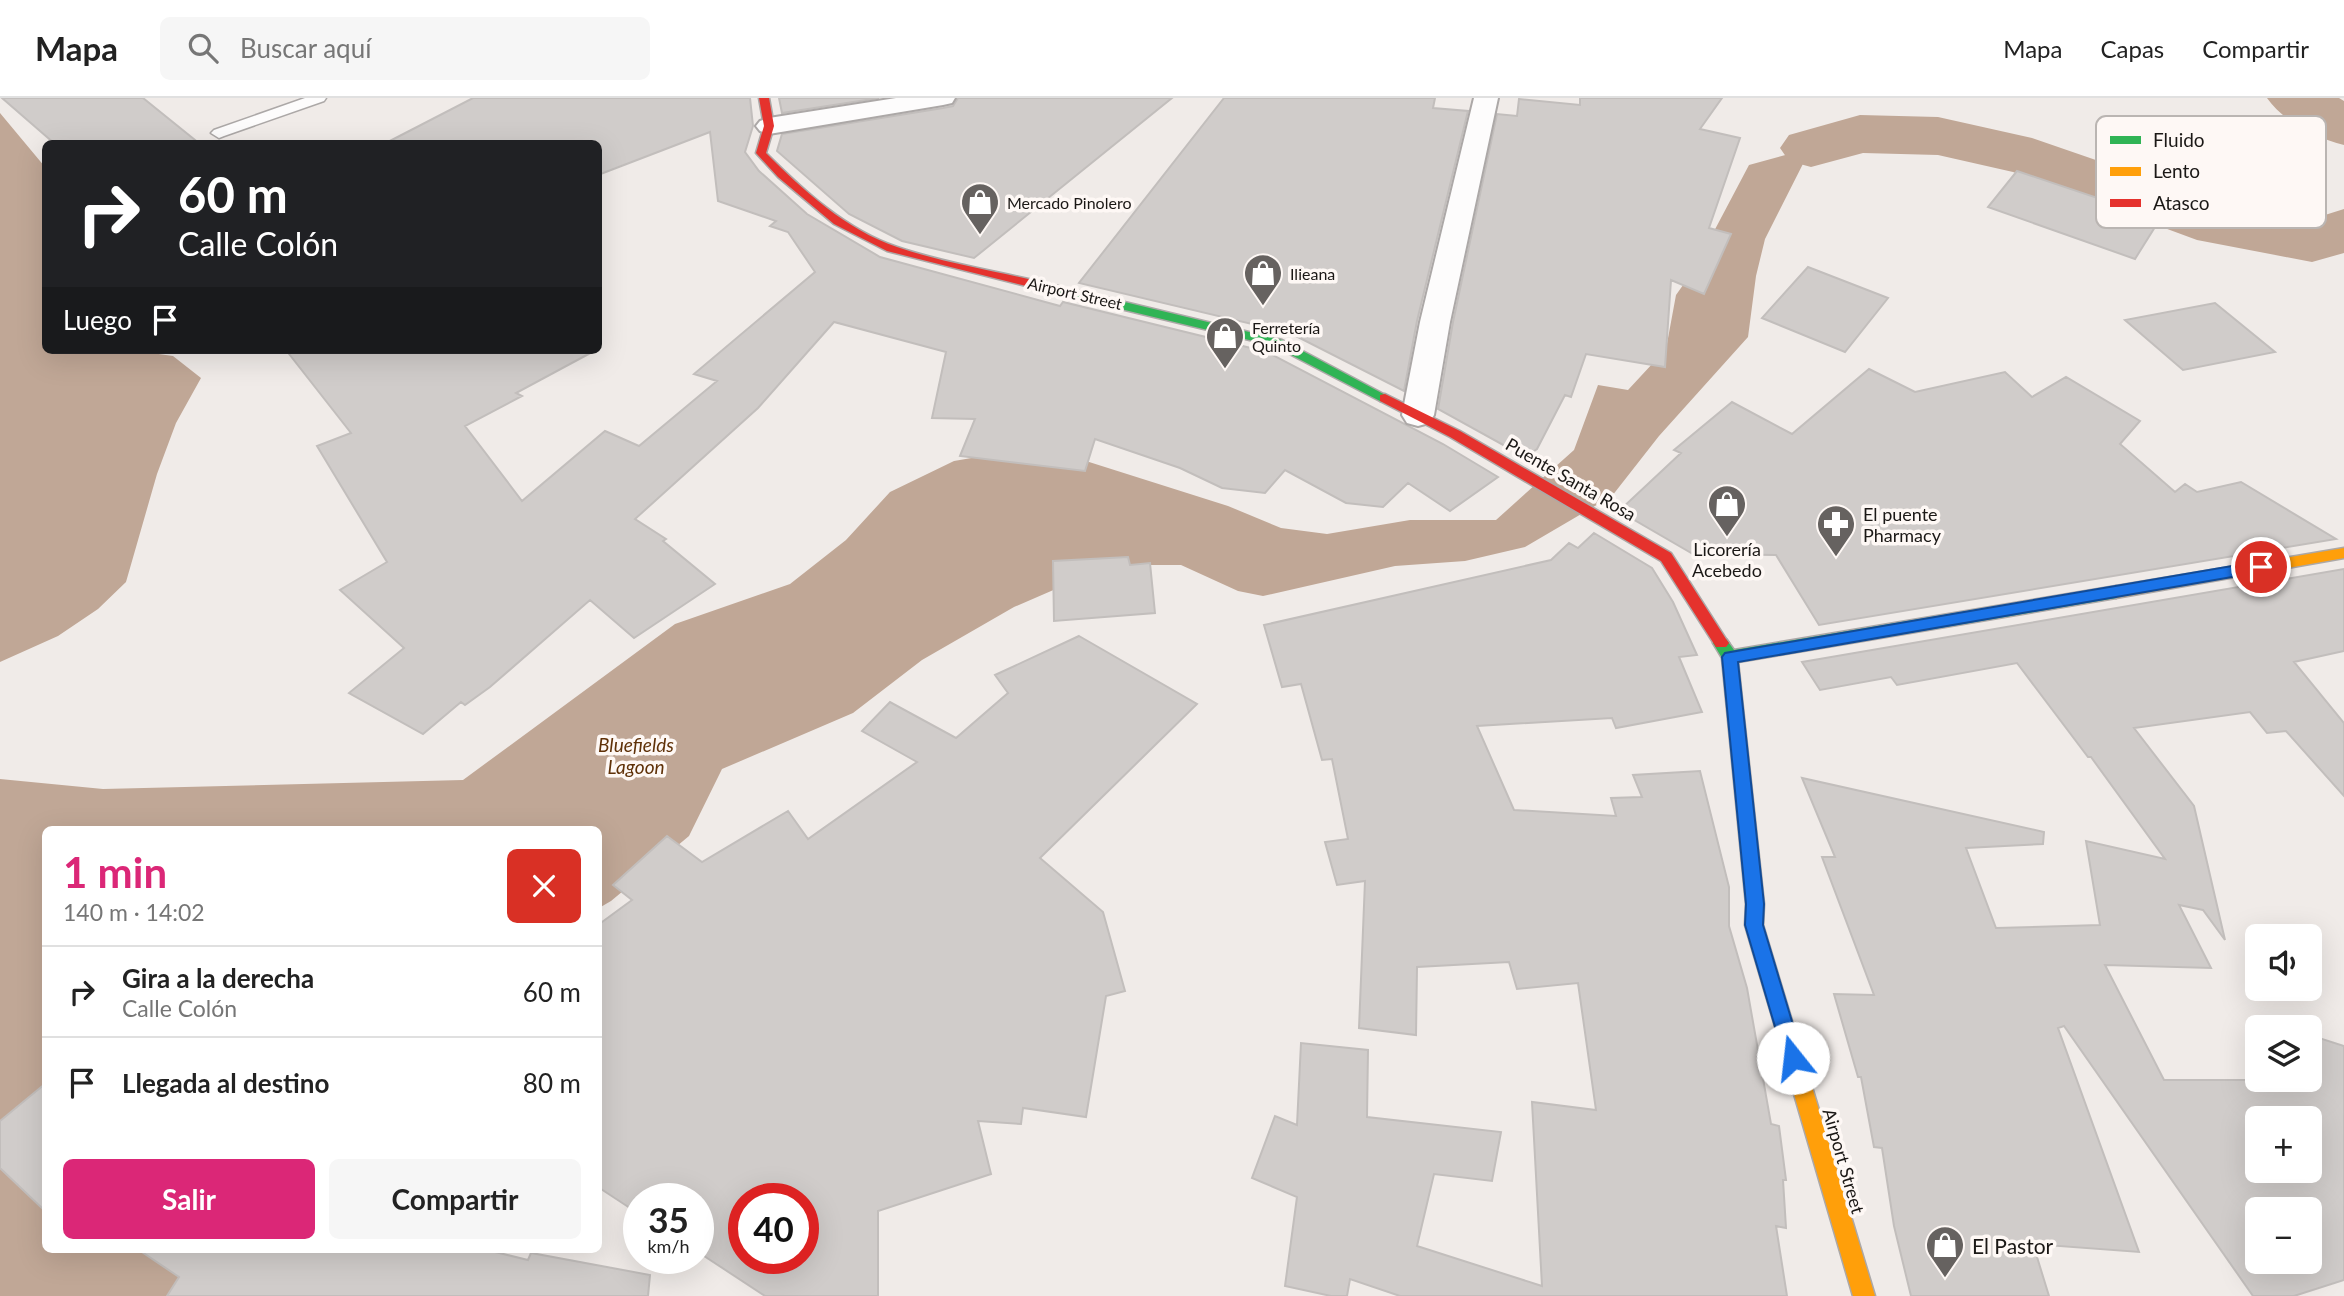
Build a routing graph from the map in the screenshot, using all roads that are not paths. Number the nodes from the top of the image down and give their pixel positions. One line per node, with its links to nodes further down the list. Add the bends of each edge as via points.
1 (319, 98): 6 (lane)
2 (764, 98): 5 (street, Airport Street)
3 (943, 98): 5 (street)
4 (1486, 98): 7 (street)
5 (769, 126): 7 (street, Airport Street, via 761,153 782,175 838,222 891,249 1278,343)
6 (219, 133)
7 (1418, 415): 8 (street, Airport Street)
8 (1455, 434): 10 (street, Puente Santa Rosa)
9 (2344, 553): 11 (street)
10 (1666, 556): 11 (street, Airport Street)
11 (1730, 657): 12 (street, Airport Street, via 1754,925)
12 (1864, 1296)

